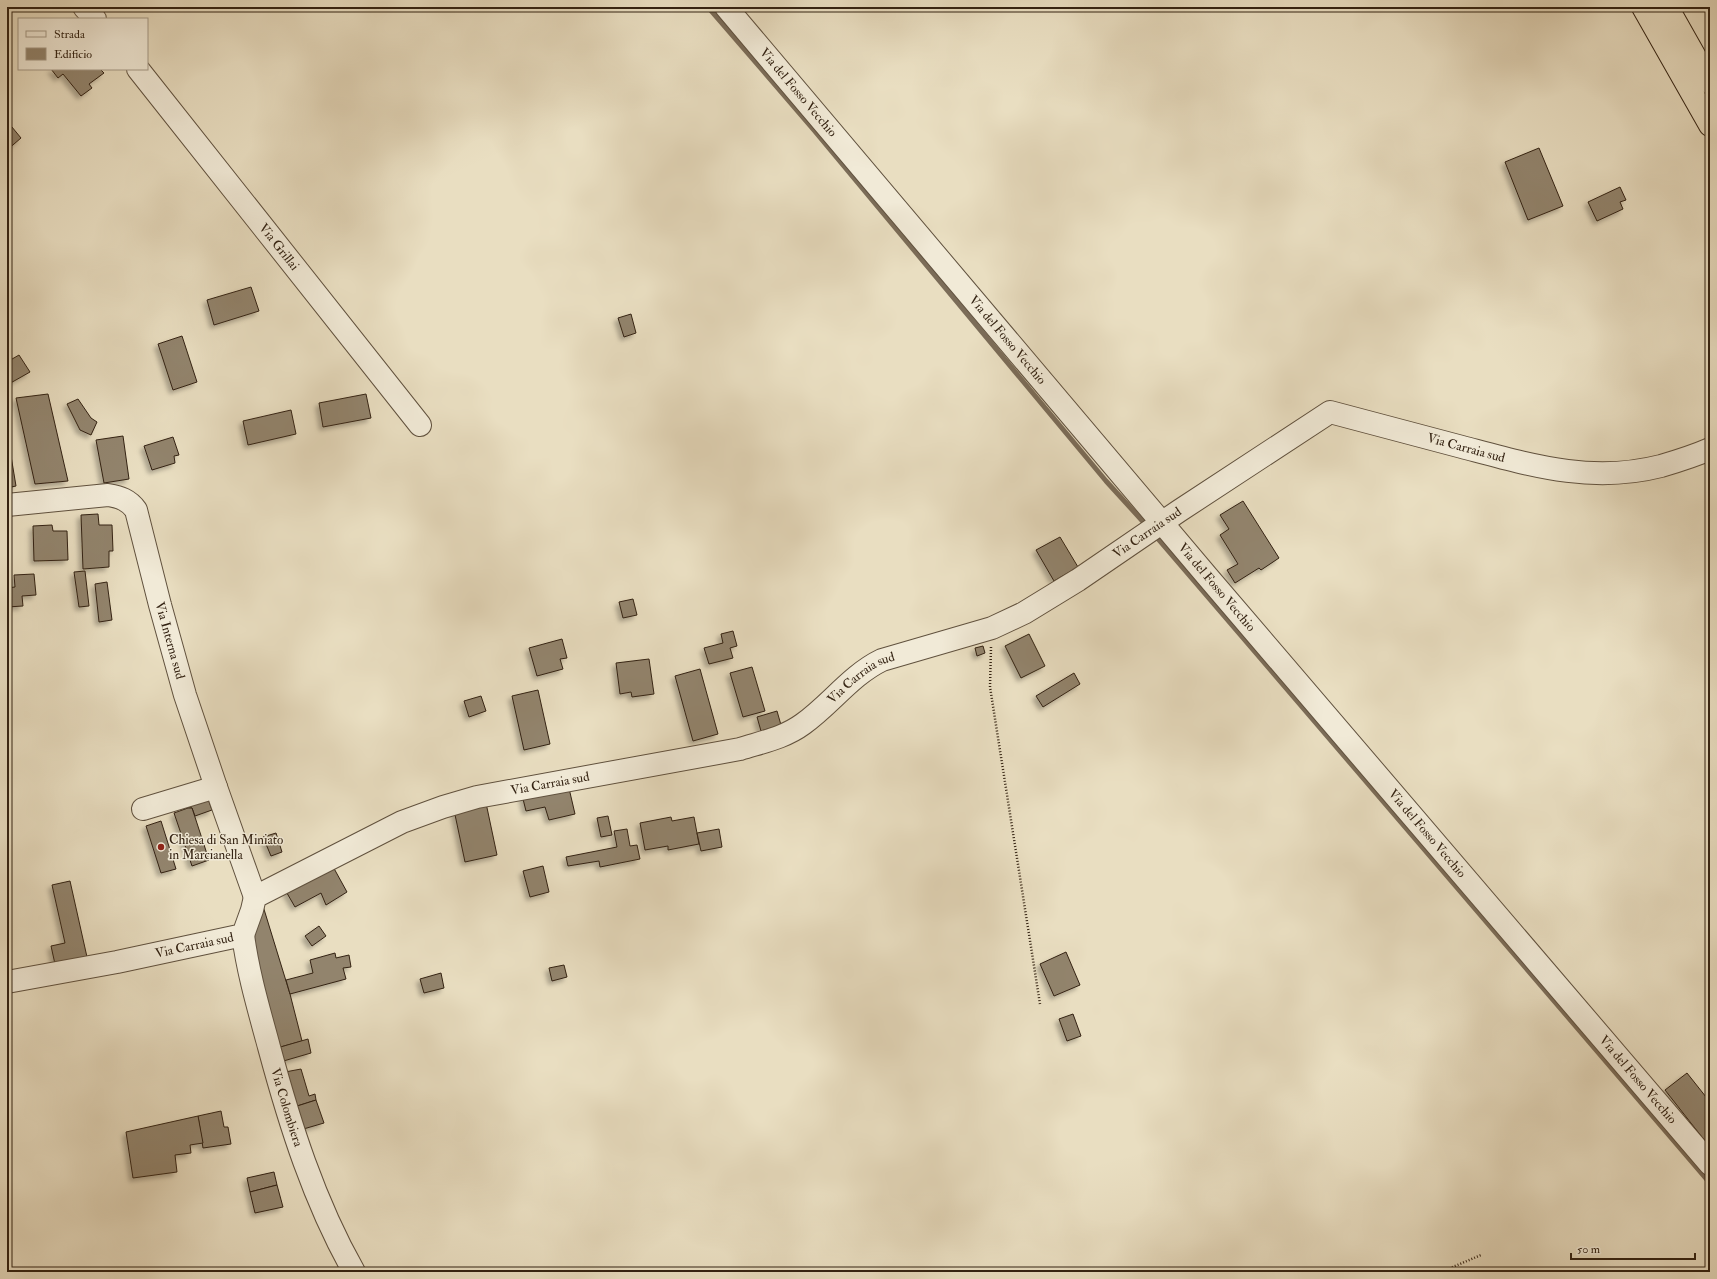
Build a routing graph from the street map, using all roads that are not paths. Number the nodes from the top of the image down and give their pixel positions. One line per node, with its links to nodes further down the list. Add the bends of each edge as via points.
1 (84, 7): 5 (street)
2 (726, 7): 12 (street, Via del Fosso Vecchio)
3 (1643, 7): 8 (highway)
4 (1666, 7): 7 (highway)
5 (94, 18)
6 (139, 70): 9 (street, Via Grillai)
7 (1710, 83)
8 (1710, 124)
9 (420, 425)
10 (1710, 449): 12 (street, Via Carraia sud, via 1648,469 1610,474 1580,473 1531,465 1330,412)
11 (7, 505): 13 (street, Via Interna sud, via 108,495 122,498 133,506 139,519 185,695)
12 (1155, 527): 15 (street, Via Carraia sud, via 1040,604 1008,621 872,665 849,682 803,724 781,737 740,749 477,797 443,806 402,822); 18 (street, Via del Fosso Vecchio)
13 (216, 787): 14 (street); 15 (street, Via Interna sud)
14 (143, 809)
15 (255, 896): 16 (street, Via Carraia sud)
16 (243, 935): 17 (street, Via Carraia sud); 19 (street, Via Colombiera, via 254,994 299,1151 331,1229)
17 (7, 982)
18 (1710, 1164)
19 (354, 1272)

